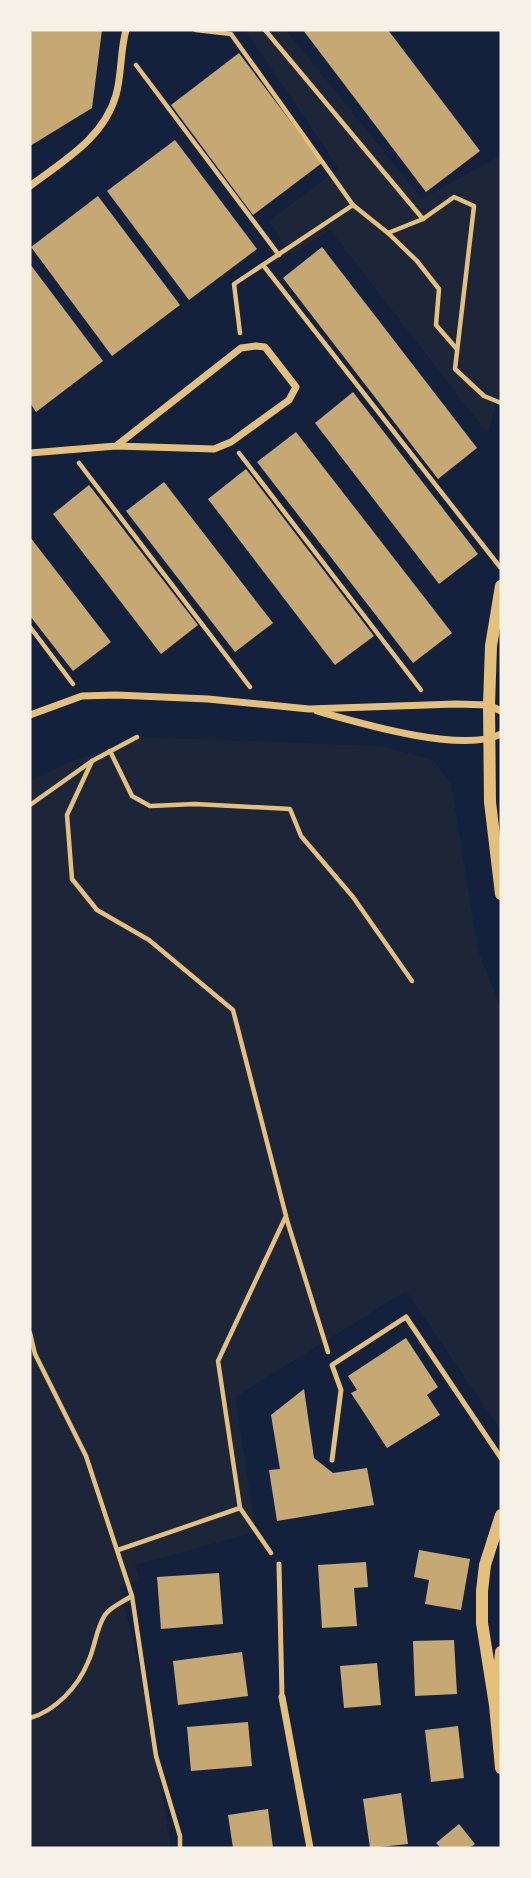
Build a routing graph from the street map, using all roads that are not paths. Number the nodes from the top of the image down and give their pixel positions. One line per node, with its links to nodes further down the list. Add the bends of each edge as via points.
1 (126, 30): 2 (street, via 116,95 105,120 81,148)
2 (30, 186)
3 (116, 446): 3 (street, via 214,449 231,443 289,400 296,387 265,347 241,348); 4 (street)
4 (30, 453)
5 (501, 586): 6 (street, via 491,646)
6 (495, 708): 7 (street); 9 (street)
7 (309, 709): 8 (street, via 156,696 82,696); 9 (street, via 403,733 443,739)
8 (30, 715)
9 (495, 737): 10 (street, via 490,802)
10 (501, 894)
11 (501, 1458): 12 (lane, via 406,1317 332,1366 341,1391)
12 (332, 1460)
13 (501, 1516): 17 (street, via 482,1591 482,1623)
14 (279, 1564): 16 (lane)
15 (501, 1651): 17 (street)
16 (282, 1697): 19 (street)
17 (495, 1705): 18 (street)
18 (501, 1768)
19 (310, 1848)

